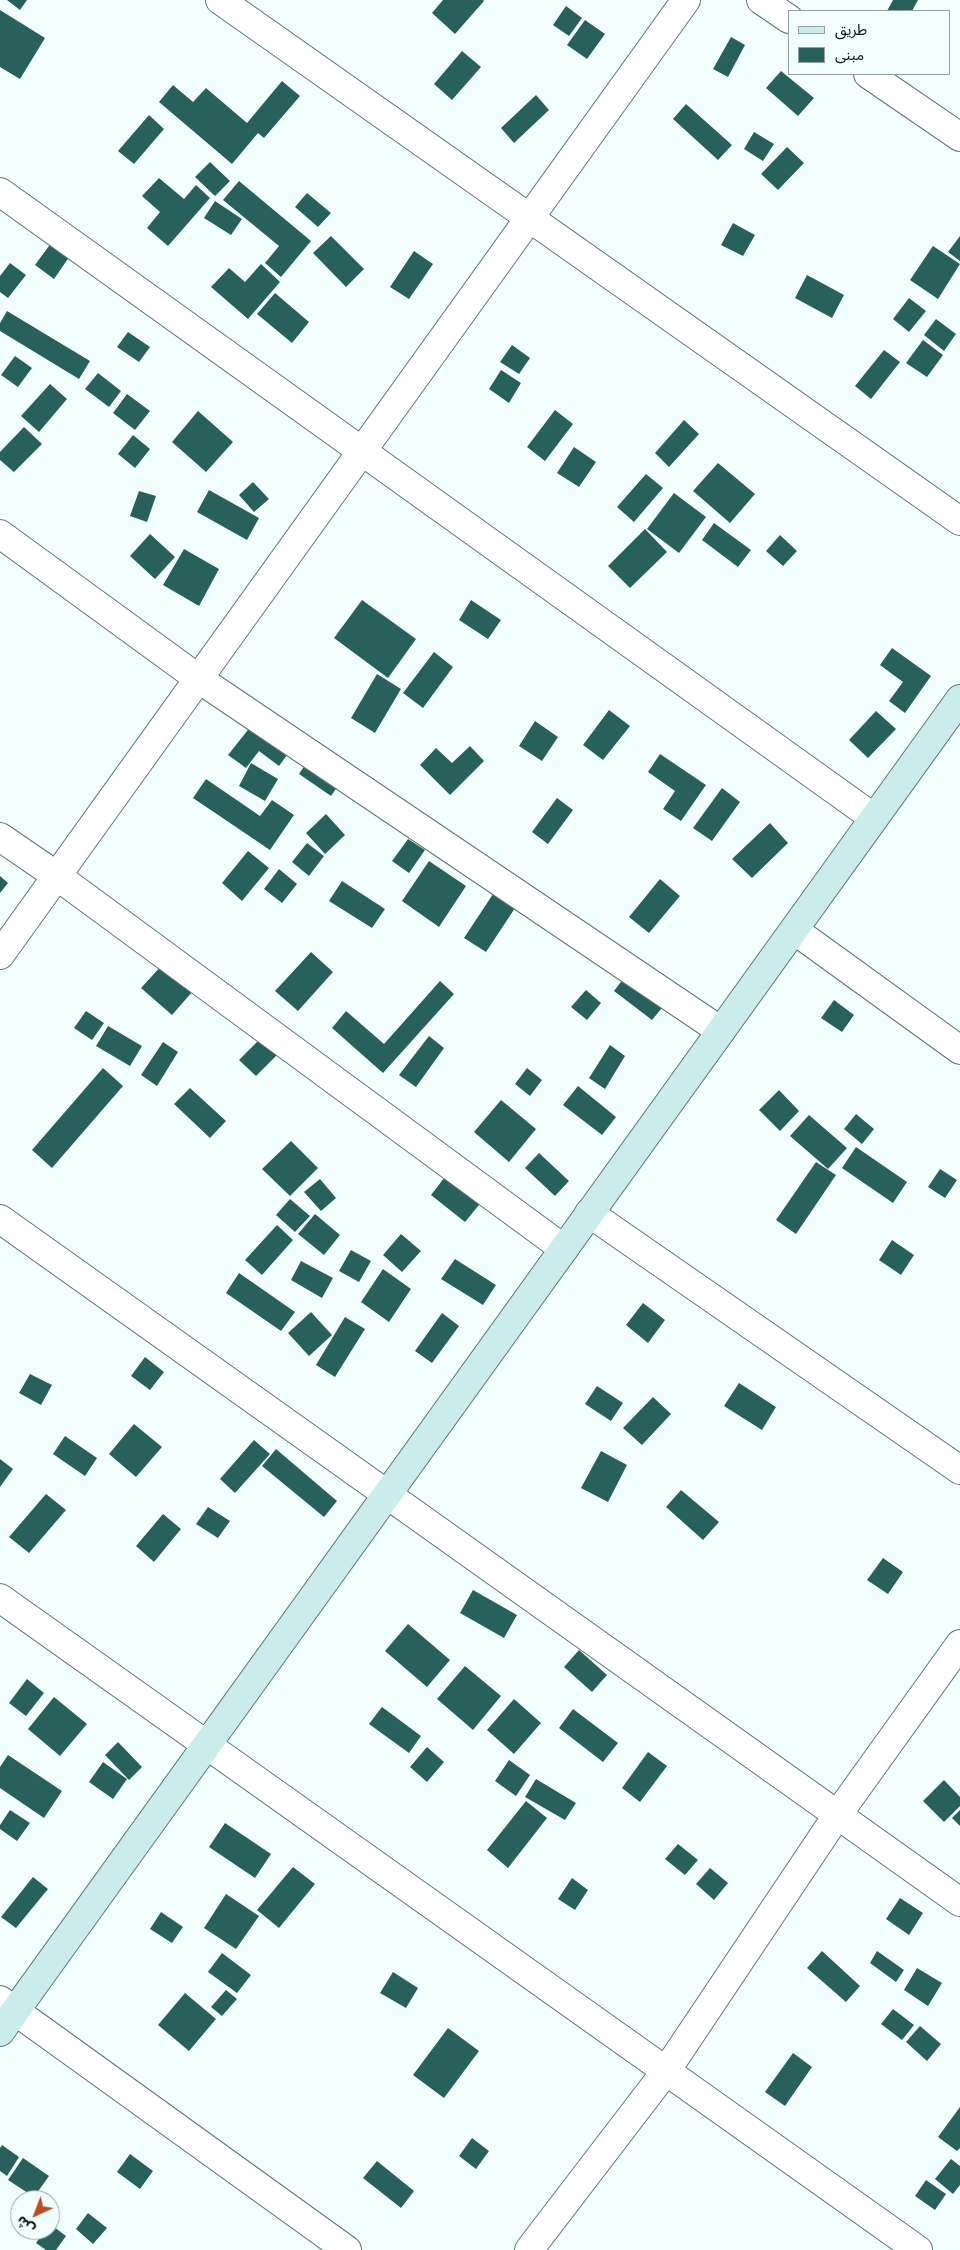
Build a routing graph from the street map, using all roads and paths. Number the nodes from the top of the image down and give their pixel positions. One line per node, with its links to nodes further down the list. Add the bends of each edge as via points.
1 (220, 0): 8 (street)
2 (686, 0): 8 (street)
3 (761, 0): 4 (street)
4 (788, 18)
5 (869, 75): 6 (street)
6 (960, 137)
7 (0, 192): 9 (street)
8 (529, 219): 9 (street); 10 (street)
9 (363, 450): 12 (street); 14 (street)
10 (960, 521)
11 (0, 534): 12 (street)
12 (199, 679): 16 (street); 19 (street)
13 (959, 703): 14 (street)
14 (874, 818): 17 (street)
15 (0, 837): 16 (street)
16 (57, 876): 18 (street); 23 (street)
17 (794, 930): 19 (street); 20 (street)
18 (0, 955)
19 (721, 1031): 21 (street)
20 (960, 1050)
21 (589, 1214): 23 (street); 24 (street)
22 (0, 1218): 25 (street)
23 (564, 1249): 25 (street)
24 (960, 1470)
25 (388, 1494): 28 (street); 29 (street)
26 (0, 1598): 28 (street)
27 (960, 1644): 29 (street)
28 (207, 1745): 31 (street); 32 (street)
29 (838, 1814): 30 (street); 32 (street)
30 (960, 1902)
31 (5, 2014): 33 (street)
32 (666, 2071): 34 (street); 35 (street)
33 (346, 2250)
34 (529, 2250)
35 (918, 2250)

